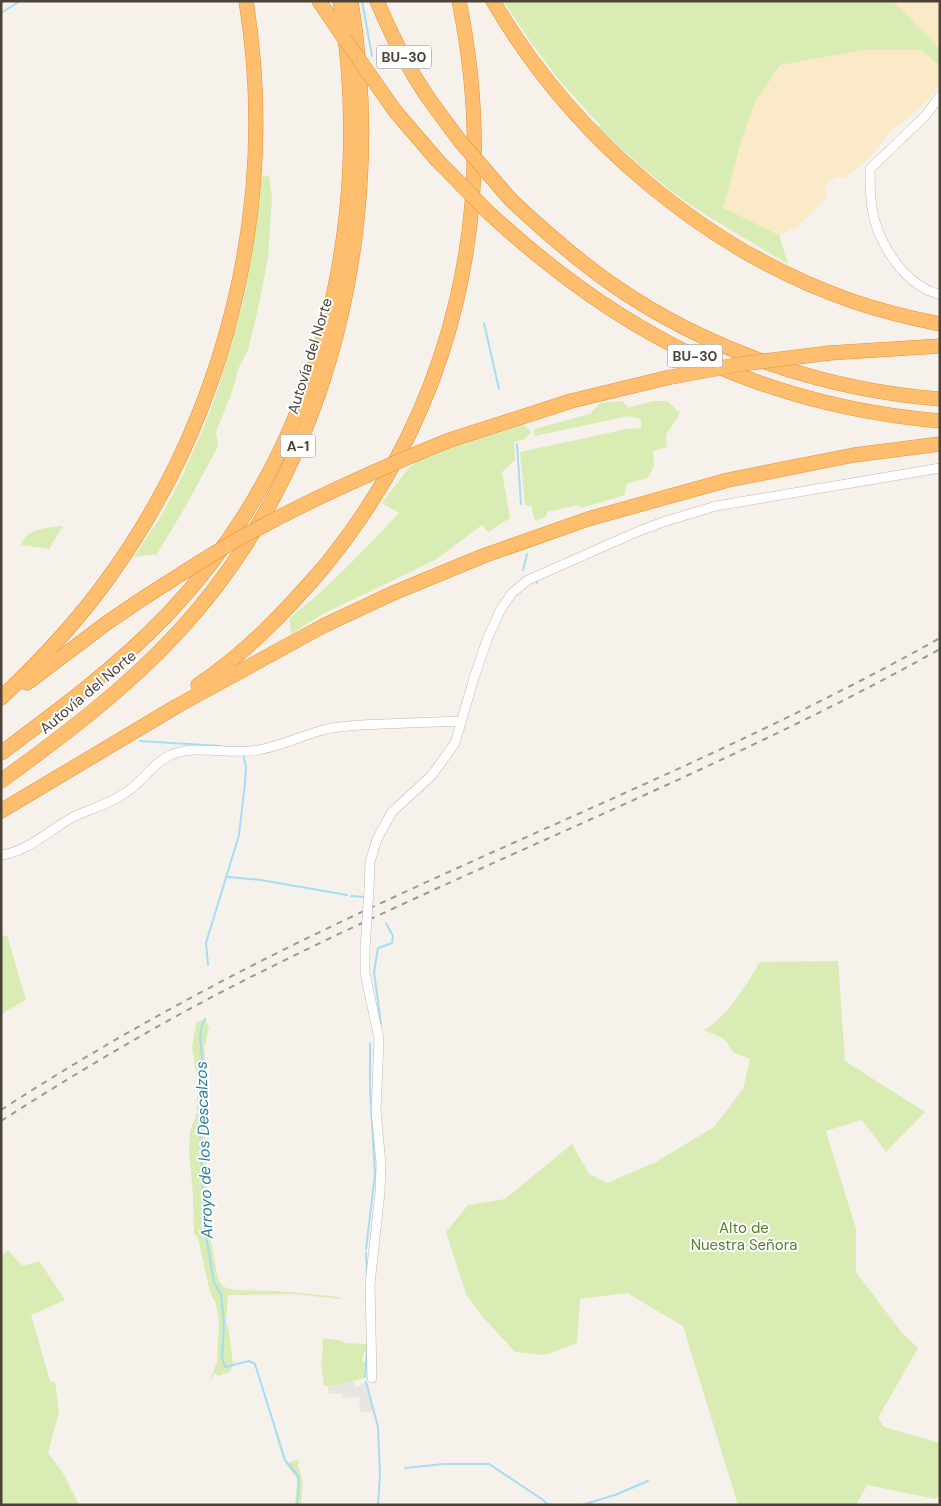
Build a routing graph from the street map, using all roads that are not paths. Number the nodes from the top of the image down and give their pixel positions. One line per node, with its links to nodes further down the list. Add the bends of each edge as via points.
1 (246, 1): 18 (highway, via 254,72 254,177 238,290 219,359 188,439 137,537 69,628)
2 (319, 1): 9 (highway)
3 (323, 1): 9 (highway, BU-30)
4 (340, 1): 21 (highway, Autovía del Norte / A-1, via 348,57 351,116 347,212 340,268 322,343 293,422 245,514 184,596 98,679)
5 (351, 1): 22 (highway, Autovía del Norte / A-1, via 362,118 357,219 339,322 317,398 292,460 261,519 232,564 180,630 121,688)
6 (377, 1): 14 (highway, BU-30, bridge, via 412,73 460,141 511,200 566,250 601,276 696,332 776,365 832,382)
7 (459, 1): 23 (highway, via 469,60 475,133 474,182 466,253 453,318 431,384 386,479 358,523 304,590 262,634 170,704)
8 (493, 1): 12 (highway, via 532,62 570,109 611,151 670,202 718,235 796,278 859,303)
9 (344, 38): 15 (highway, BU-30, bridge, via 395,111 487,211 535,254 588,295 633,324 703,361 761,384 864,412)
10 (940, 96): 11 (street, via 926,115 870,169 870,178 875,223 884,242 903,271 923,288)
11 (940, 295)
12 (940, 324)
13 (940, 346): 19 (highway, bridge, via 829,353 666,378 571,401 447,441 376,470 239,539 139,601 60,657)
14 (940, 398)
15 (940, 421)
16 (940, 444): 23 (highway, via 854,455 710,485 588,519 474,560 323,626 177,706)
17 (940, 468): 20 (street, via 716,506 639,531 528,580 501,609 474,678)
18 (1, 698)
19 (1, 706)
20 (462, 720): 24 (street, via 351,726 327,729 258,750 198,750 173,754 157,762 127,792 111,802 77,815 31,845); 25 (street, bridge, via 448,754 432,775 392,812 377,839 370,862 365,973 379,1039 376,1111 381,1164 370,1284)
21 (1, 753)
22 (1, 781)
23 (5, 809)
24 (1, 855)
25 (372, 1378)

